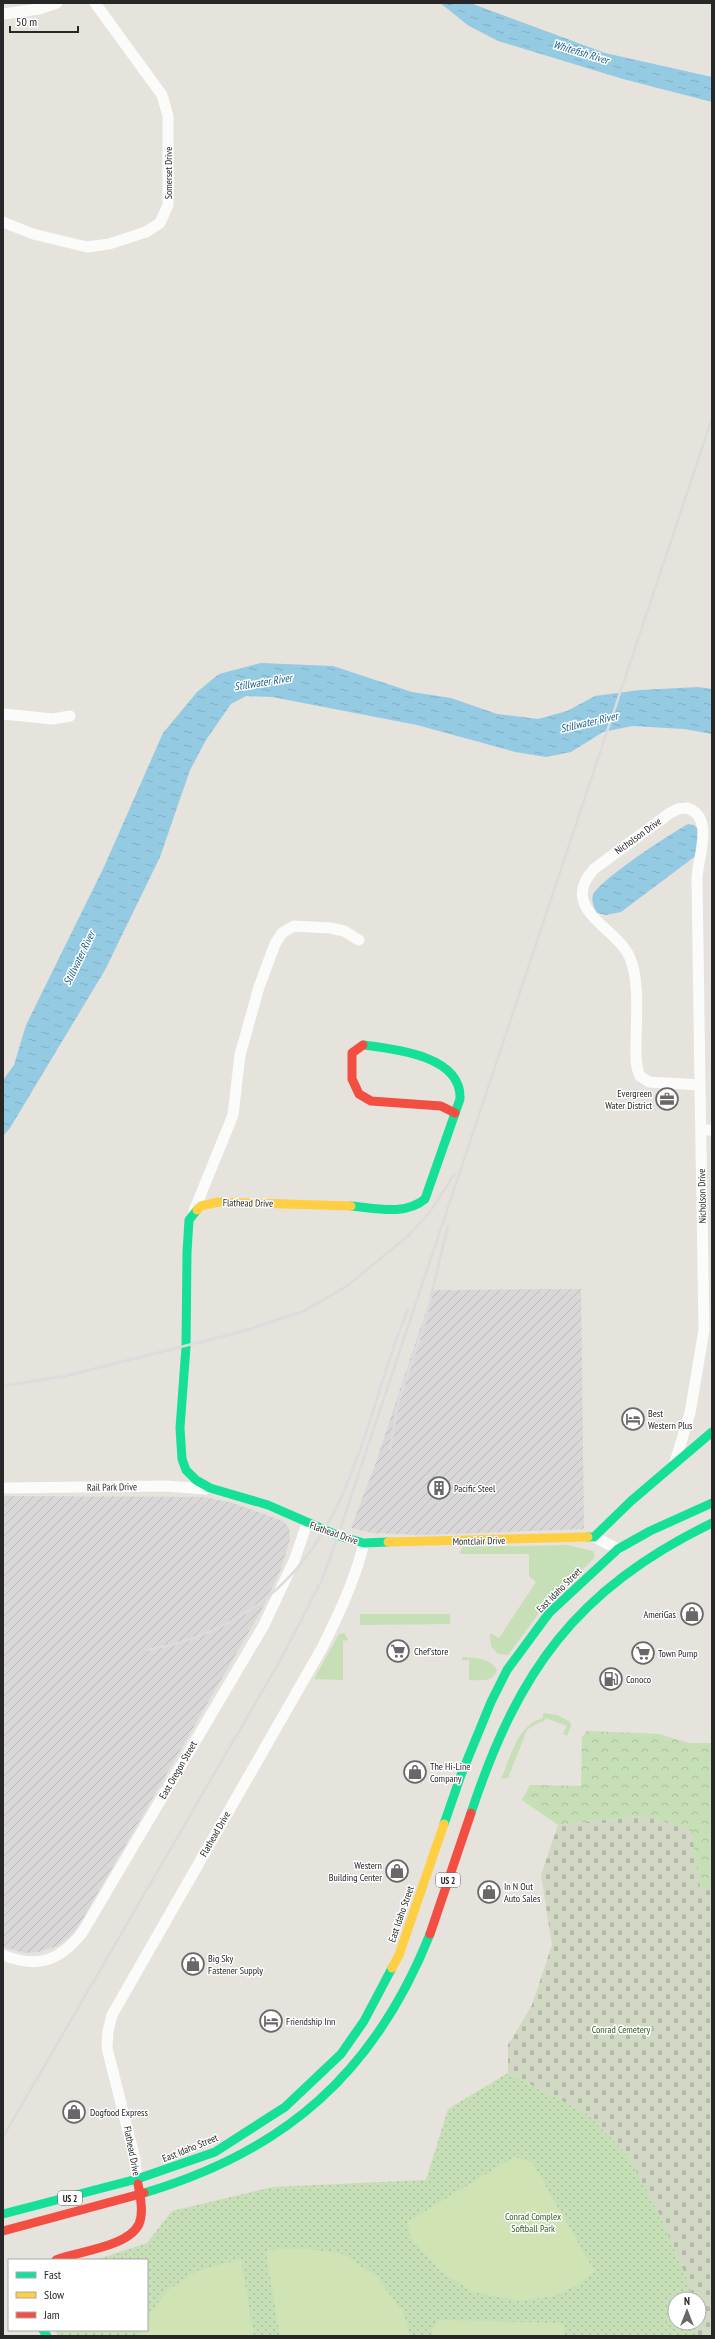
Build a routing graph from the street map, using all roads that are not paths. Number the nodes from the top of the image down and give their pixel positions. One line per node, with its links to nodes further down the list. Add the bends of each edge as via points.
1 (57, 3): 3 (street, via 39,9)
2 (95, 3): 4 (street, Somerset Drive, via 162,95 168,116 168,205 160,223 146,232 109,244 87,247 32,234)
3 (3, 14)
4 (3, 222)
5 (3, 714): 6 (street, via 54,719)
6 (70, 716)
7 (359, 940): 11 (street, via 344,931 311,926 294,926 282,932 259,987 240,1055 232,1115 199,1202)
8 (700, 1085): 8 (street, Nicholson Drive, via 697,878 708,833 700,814 682,808 670,813 594,869 585,882 583,898 590,915 622,945 632,963 635,987 636,1060 640,1076 649,1082); 10 (street, Nicholson Drive)
9 (455, 1114): 9 (main road, Flathead Drive, via 460,1100 459,1084 450,1070 435,1062 376,1047 362,1045 352,1053 352,1082 361,1094 372,1102 392,1105 439,1104); 11 (main road, Flathead Drive, via 425,1199 417,1206 403,1210 323,1204 218,1202 201,1206)
10 (706, 1130): 13 (street, Nicholson Drive, via 704,1330 690,1413 678,1458)
11 (189, 1220): 15 (main road, Flathead Drive, via 186,1354 179,1436 180,1453 186,1472 202,1484)
12 (712, 1432): 13 (main road)
13 (669, 1470): 19 (main road, via 631,1501)
14 (3, 1488): 15 (street, Rail Park Drive, via 193,1487)
15 (220, 1491): 18 (main road, Flathead Drive, via 245,1496)
16 (712, 1503): 21 (main road, East Idaho Street / US 2)
17 (712, 1523): 24 (main road, US 2, via 655,1552 613,1582 568,1626 530,1677 495,1748 418,1963 393,2011 361,2056 315,2104 258,2146 194,2177)
18 (307, 1524): 20 (main road, Flathead Drive); 22 (street, East Oregon Street, via 294,1561 264,1625 82,1933 72,1944 49,1960 22,1961)
19 (594, 1537): 20 (main road, Montclair Drive); 21 (street, Montclair Drive)
20 (364, 1543): 23 (street, Flathead Drive, via 345,1600 322,1648 112,2015 107,2048 135,2159)
21 (618, 1548): 23 (main road, East Idaho Street / US 2, via 548,1613 507,1670 461,1775 399,1955 364,2021 341,2054 285,2107 222,2148 176,2167)
22 (3, 1955)
23 (137, 2179): 24 (main road, Flathead Drive); 25 (main road, East Idaho Street / US 2)
24 (141, 2194): 26 (main road, US 2); 27 (main road, Flathead Drive, via 141,2222 127,2238)
25 (3, 2214)
26 (3, 2231)
27 (59, 2259)

